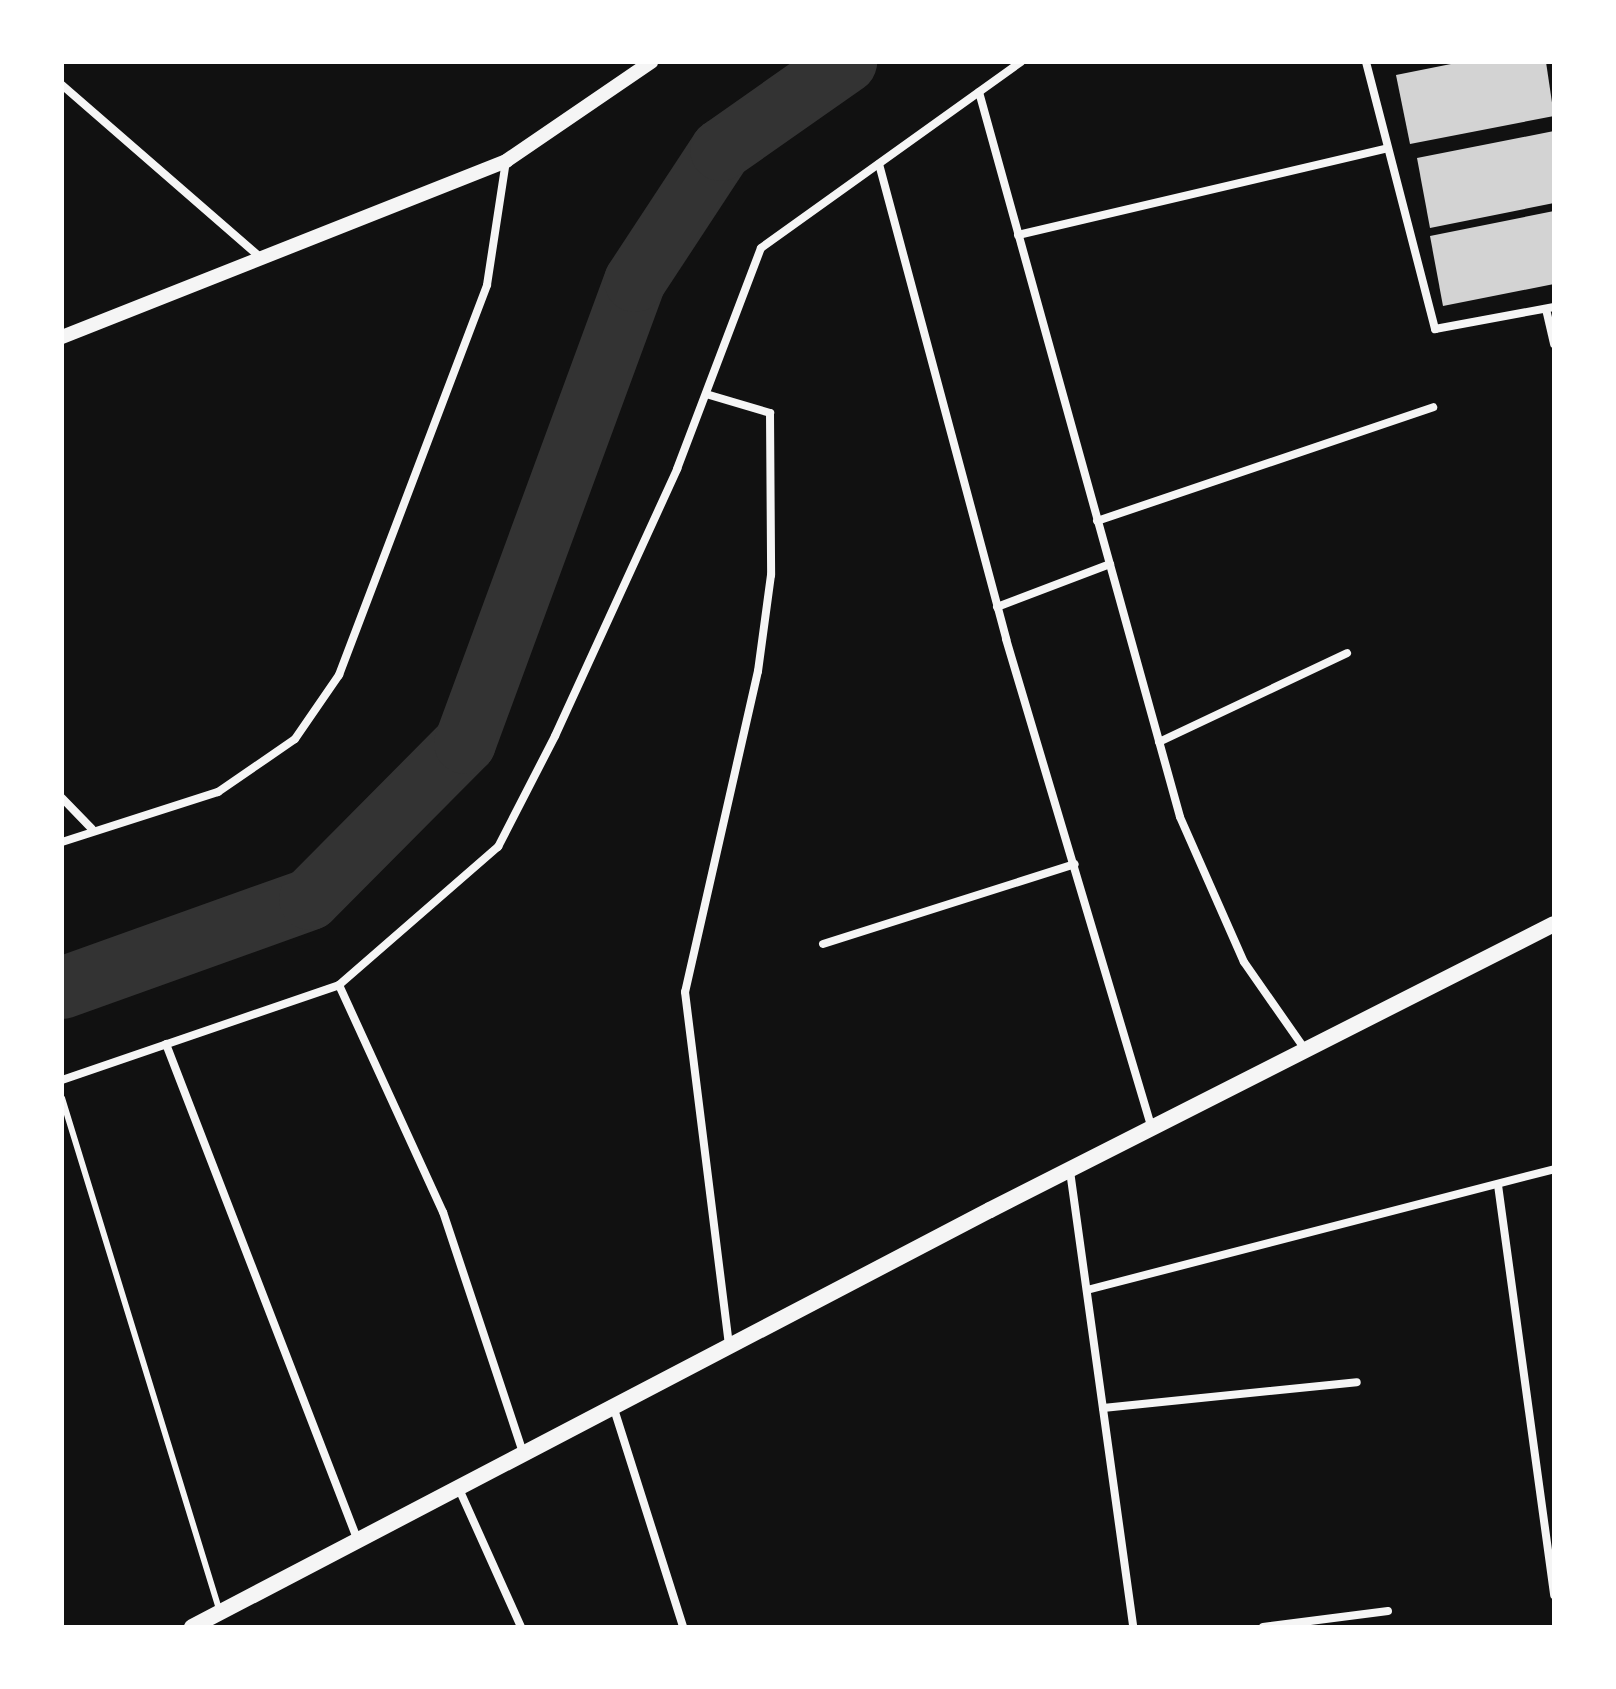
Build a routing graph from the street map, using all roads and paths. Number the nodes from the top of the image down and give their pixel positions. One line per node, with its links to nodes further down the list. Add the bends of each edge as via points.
1 (651, 62): 7 (street)
2 (1021, 62): 5 (street)
3 (1366, 62): 6 (street)
4 (62, 85): 10 (street)
5 (979, 92): 8 (street); 9 (street)
6 (1386, 149): 9 (street); 11 (street, via 1435,329)
7 (506, 161): 10 (street); 22 (street, via 487,285 339,675 295,739 218,792)
8 (879, 164): 14 (street, via 761,248); 18 (street)
9 (1018, 235): 16 (street)
10 (260, 257): 12 (street)
11 (1550, 308): 13 (street)
12 (62, 337)
13 (1554, 344)
14 (706, 394): 27 (street, via 555,736 498,847); 37 (street, via 770,413 771,575 758,671 685,992)
15 (1433, 407): 16 (street)
16 (1097, 521): 17 (street)
17 (1110, 564): 18 (street); 20 (street)
18 (997, 607): 24 (street)
19 (1347, 653): 20 (street)
20 (1159, 742): 29 (street, via 1180,817 1244,962)
21 (62, 798): 22 (street)
22 (92, 829): 23 (street)
23 (62, 842)
24 (1075, 864): 26 (street); 32 (street)
25 (1554, 924): 29 (main road)
26 (823, 944)
27 (339, 985): 28 (street); 41 (street, via 443,1212)
28 (166, 1044): 30 (street); 43 (street)
29 (1306, 1052): 32 (main road)
30 (62, 1080)
31 (62, 1098): 46 (lane)
32 (1152, 1131): 34 (main road)
33 (1554, 1169): 35 (street)
34 (1070, 1171): 36 (street); 37 (main road)
35 (1498, 1185): 36 (street); 44 (street)
36 (1087, 1290): 39 (street)
37 (730, 1349): 40 (main road)
38 (1357, 1382): 39 (street)
39 (1103, 1408): 50 (street)
40 (614, 1409): 41 (main road); 49 (street)
41 (524, 1455): 42 (main road)
42 (459, 1489): 43 (main road); 48 (street)
43 (358, 1541): 46 (main road)
44 (1554, 1595)
45 (1388, 1611): 51 (street)
46 (220, 1612): 47 (main road)
47 (192, 1627)
48 (521, 1627)
49 (683, 1627)
50 (1133, 1627)
51 (1263, 1627)

